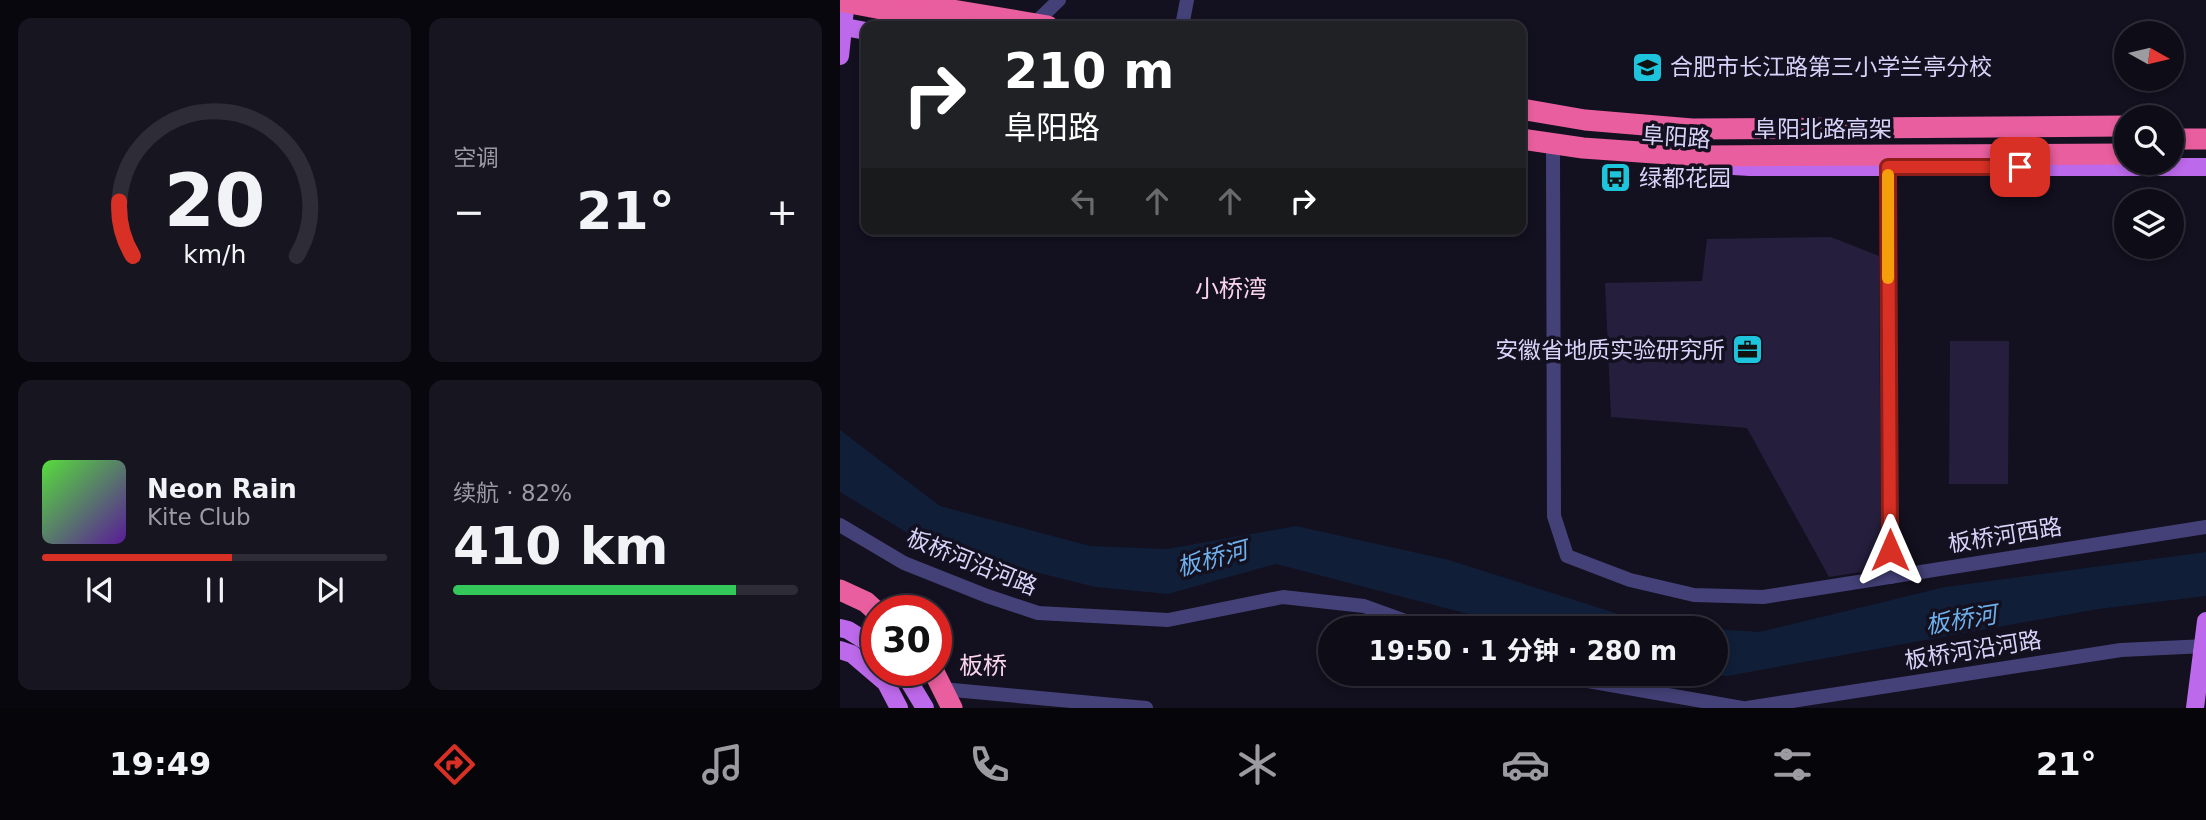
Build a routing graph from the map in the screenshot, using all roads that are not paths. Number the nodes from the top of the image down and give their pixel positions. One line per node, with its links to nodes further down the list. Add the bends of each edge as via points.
1 (846, 0): 10 (main road)
2 (892, 0): 7 (highway)
3 (1059, 0): 8 (street)
4 (1187, 0): 9 (street)
5 (840, 1): 6 (highway, bridge)
6 (945, 21)
7 (1017, 21)
8 (1044, 21)
9 (1183, 21)
10 (841, 22): 11 (highway); 12 (main road); 13 (main road)
11 (861, 23)
12 (861, 29)
13 (840, 57)
14 (1526, 110): 15 (highway, via 1692,129)
15 (2114, 126)
16 (2184, 126): 17 (highway)
17 (2206, 126)
18 (1526, 127): 22 (highway, 阜阳北路高架, via 1693,143)
19 (2184, 139): 20 (highway)
20 (2206, 139)
21 (1526, 140): 27 (highway, 阜阳北路高架, via 1697,156)
22 (2114, 141)
23 (1526, 147): 24 (main road, 阜阳路)
24 (1553, 150): 28 (main road, 阜阳路, via 1750,167); 32 (street, 板桥河西路, via 1554,516 1566,555 1630,580 1694,596 1763,597)
25 (2184, 153): 26 (highway)
26 (2206, 153)
27 (2114, 154)
28 (1888, 167): 29 (main road, 阜阳路); 32 (street)
29 (2206, 167)
30 (840, 525): 35 (street, 板桥河沿河路, via 904,563 1038,613 1168,620 1283,597 1364,606)
31 (2206, 527): 32 (street, 板桥河西路)
32 (1891, 577)
33 (840, 590): 34 (highway)
34 (861, 600)
35 (1392, 616)
36 (2206, 621): 40 (main road, bridge)
37 (840, 628): 38 (main road)
38 (861, 638)
39 (840, 650): 45 (main road, via 852,654 886,683)
40 (2204, 650): 49 (street, 板桥河沿河路, via 2121,650); 50 (main road)
41 (952, 681): 48 (street)
42 (912, 686): 46 (main road)
43 (940, 686): 47 (highway)
44 (1617, 686): 49 (street, 板桥河沿河路)
45 (899, 708)
46 (925, 708)
47 (951, 708)
48 (1146, 708)
49 (1744, 708)
50 (2195, 708)

